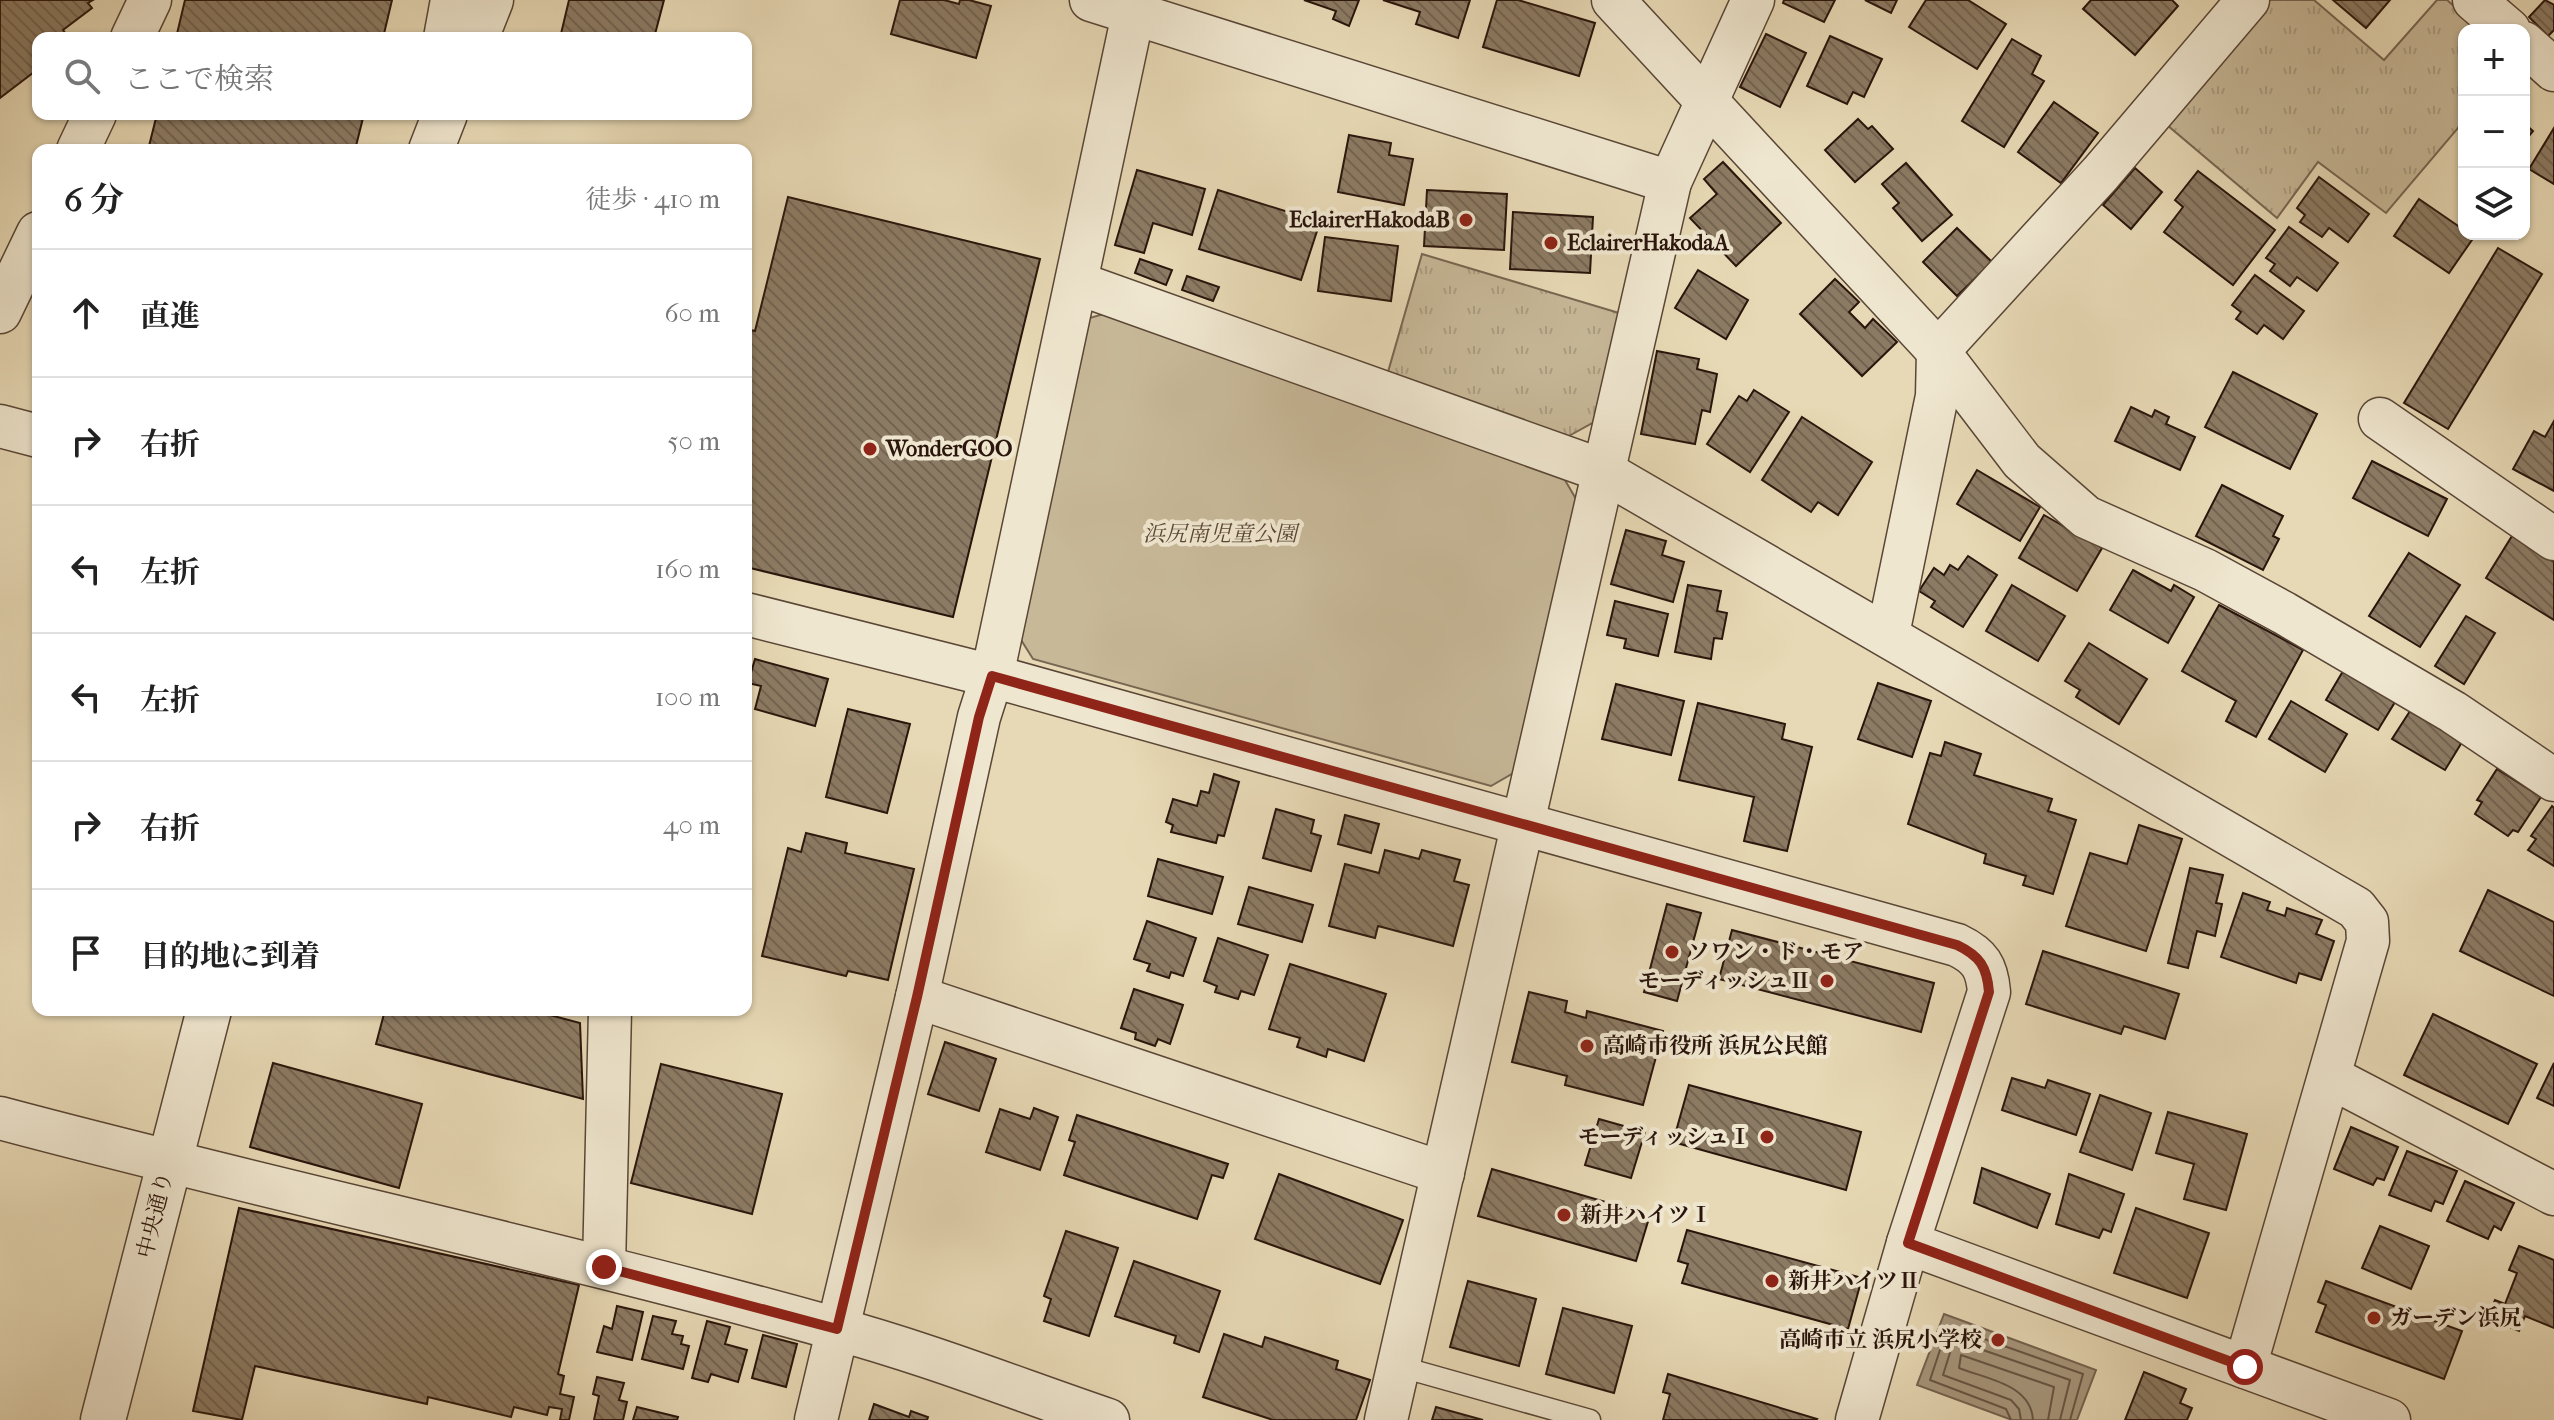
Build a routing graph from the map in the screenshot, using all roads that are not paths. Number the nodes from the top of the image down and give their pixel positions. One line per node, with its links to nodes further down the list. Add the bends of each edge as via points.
1 (150, 0): 11 (street)
2 (453, 0): 12 (street)
3 (491, 0): 13 (street)
4 (1091, 0): 9 (street)
5 (1613, 0): 16 (street)
6 (1753, 0): 16 (street)
7 (2248, 0): 27 (street, via 2101,173)
8 (2474, 0): 10 (street)
9 (1136, 6): 23 (street); 25 (street)
10 (2502, 24)
11 (135, 32)
12 (447, 32)
13 (478, 32)
14 (2530, 48): 15 (street)
15 (2554, 70)
16 (1706, 99): 23 (street); 27 (street)
17 (92, 120): 20 (street)
18 (430, 120): 21 (street)
19 (443, 120): 22 (street)
20 (81, 144)
21 (425, 144)
22 (433, 144)
23 (1670, 182): 31 (street)
24 (32, 245): 26 (street)
25 (1077, 283): 31 (street); 35 (street)
26 (0, 312)
27 (1938, 351): 34 (street, via 1937,396); 36 (street, via 2022,461 2086,517 2205,570 2284,613 2453,712)
28 (2380, 419): 32 (street)
29 (0, 426): 30 (street)
30 (32, 434)
31 (1601, 470): 34 (street); 37 (street)
32 (2554, 539)
33 (752, 616): 35 (street)
34 (1888, 634): 41 (street, via 2356,908 2367,922 2368,941)
35 (992, 676): 37 (street); 38 (street)
36 (2554, 780)
37 (1521, 825): 44 (street); 46 (street, via 1976,954 1989,992)
38 (917, 997): 44 (street); 48 (street)
39 (207, 1016): 43 (street, 中央通り)
40 (610, 1016): 47 (street)
41 (2330, 1077): 45 (street); 50 (street)
42 (0, 1118): 43 (street)
43 (169, 1163): 47 (street); 51 (street, 中央通り)
44 (1443, 1173): 49 (street)
45 (2554, 1194)
46 (1908, 1243): 50 (street); 56 (street)
47 (604, 1267): 48 (street)
48 (837, 1329): 52 (street); 53 (street)
49 (1398, 1366): 54 (street); 55 (lane)
50 (2245, 1367): 57 (street)
51 (103, 1420)
52 (816, 1420)
53 (1108, 1420)
54 (1386, 1420)
55 (1590, 1420)
56 (1857, 1420)
57 (2389, 1420)

